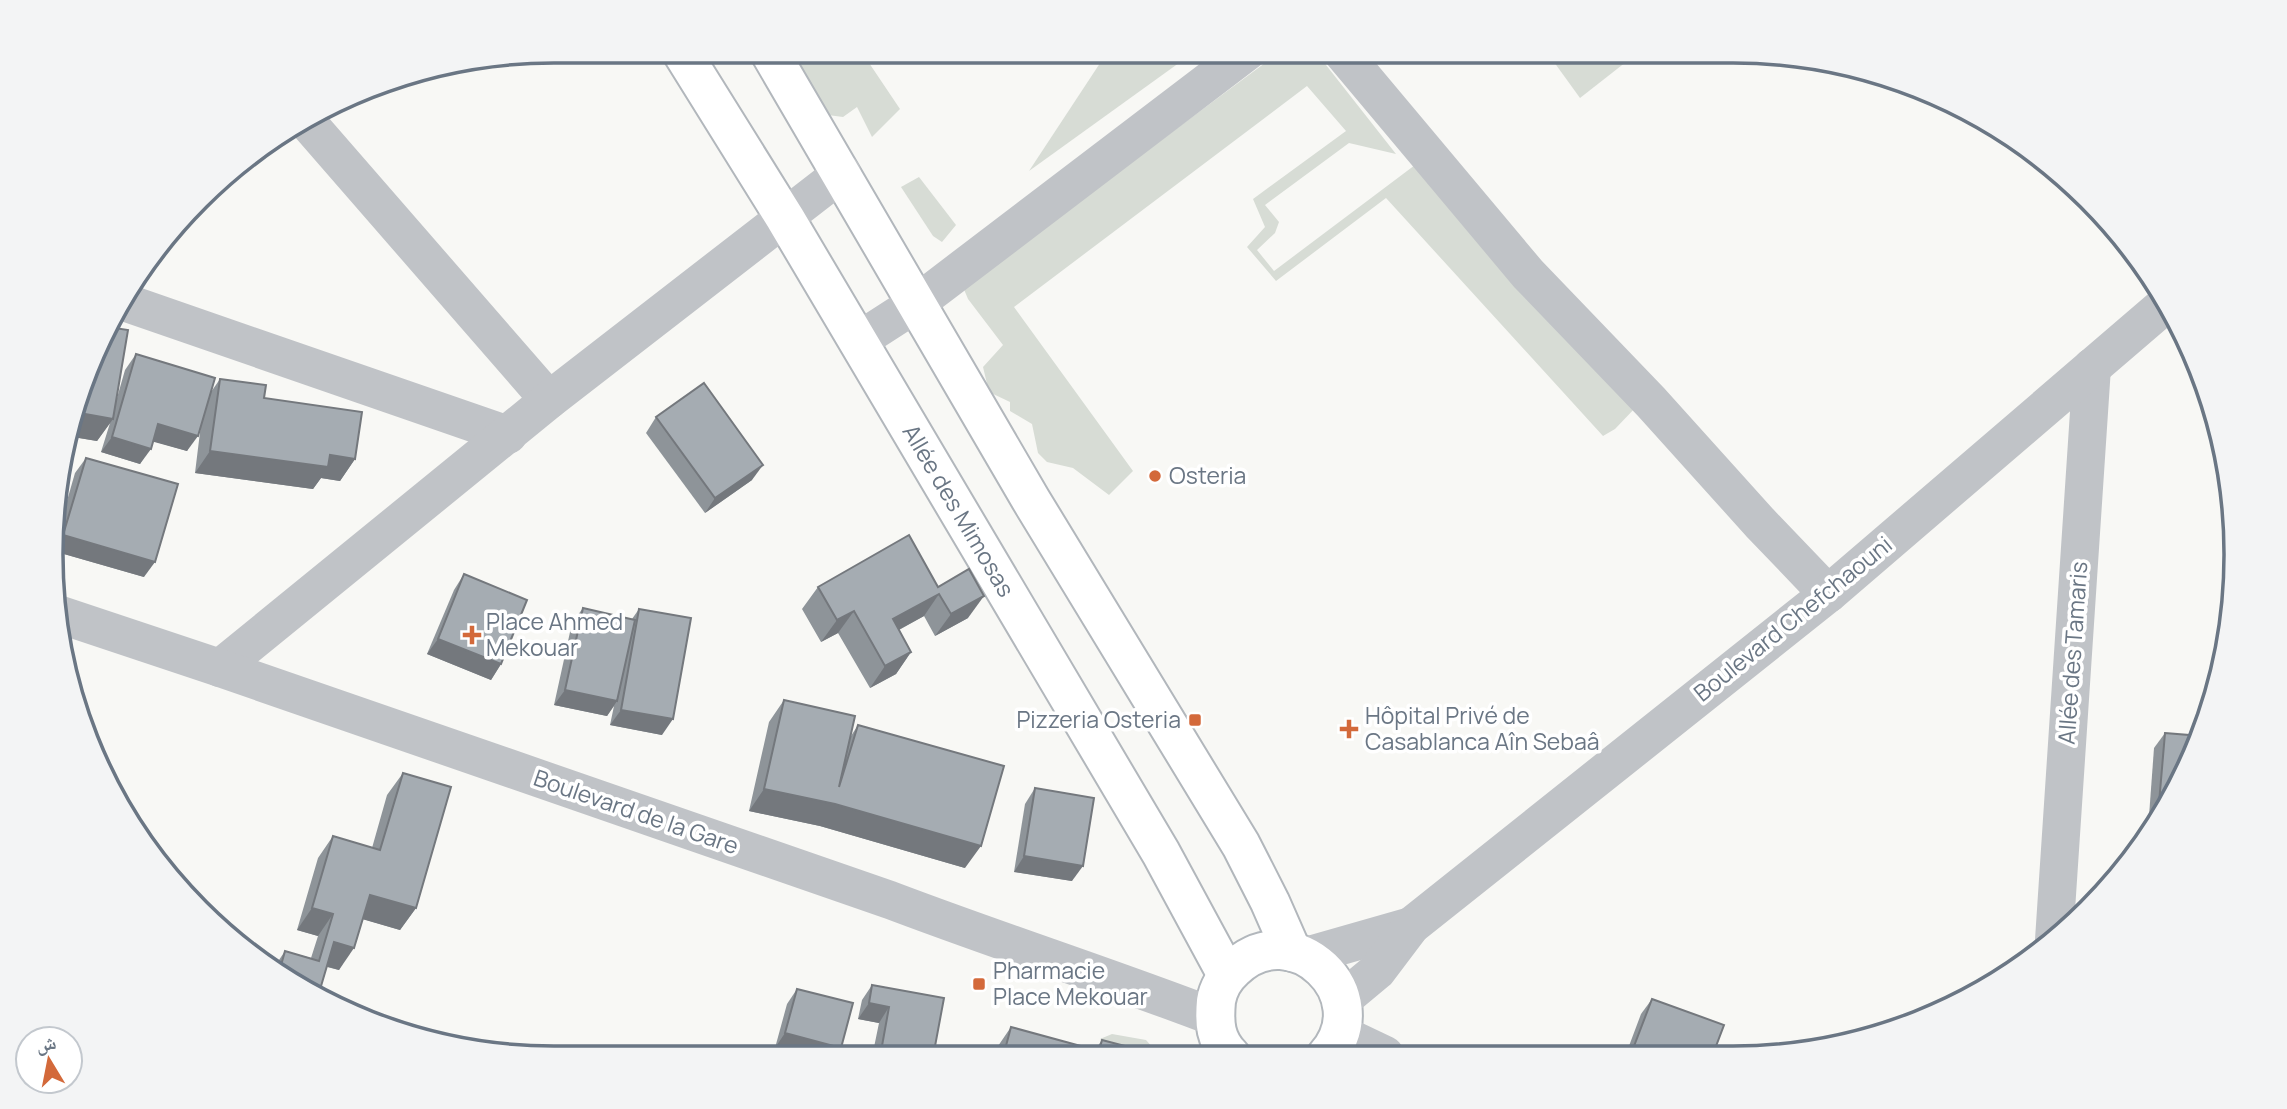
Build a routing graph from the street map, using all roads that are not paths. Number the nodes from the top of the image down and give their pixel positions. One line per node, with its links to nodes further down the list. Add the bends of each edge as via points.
1 (688, 63): 7 (main road, Allée des Mimosas)
2 (776, 63): 6 (main road)
3 (1232, 63): 8 (street)
4 (1351, 63): 15 (street, via 1528,274)
5 (312, 127): 13 (street)
6 (842, 173): 7 (street); 8 (main road)
7 (785, 218): 11 (main road, Allée des Mimosas); 13 (street)
8 (917, 303): 11 (street); 20 (main road, via 1241,845)
9 (132, 305): 14 (street)
10 (2158, 310): 12 (street, Boulevard Chefchaouni)
11 (858, 341): 21 (main road, Allée des Mimosas, via 1161,853)
12 (2092, 367): 15 (street, Boulevard Chefchaouni); 19 (street, Allée des Tamaris)
13 (549, 400): 14 (street)
14 (508, 435): 17 (street)
15 (1828, 594): 18 (street, Boulevard Chefchaouni)
16 (67, 616): 17 (street, Boulevard de la Gare)
17 (220, 667): 23 (street, Boulevard de la Gare, via 1123,982)
18 (1411, 926): 20 (street, Boulevard Chefchaouni); 22 (street, Boulevard Chefchaouni, via 1377,971)
19 (2055, 926)
20 (1299, 954): 21 (main road, via 1274,950 1256,954); 22 (main road, via 1322,967 1335,983)
21 (1227, 975): 23 (main road, via 1217,995)
22 (1339, 1037): 24 (street)
23 (1218, 1039)
24 (1362, 1046)

